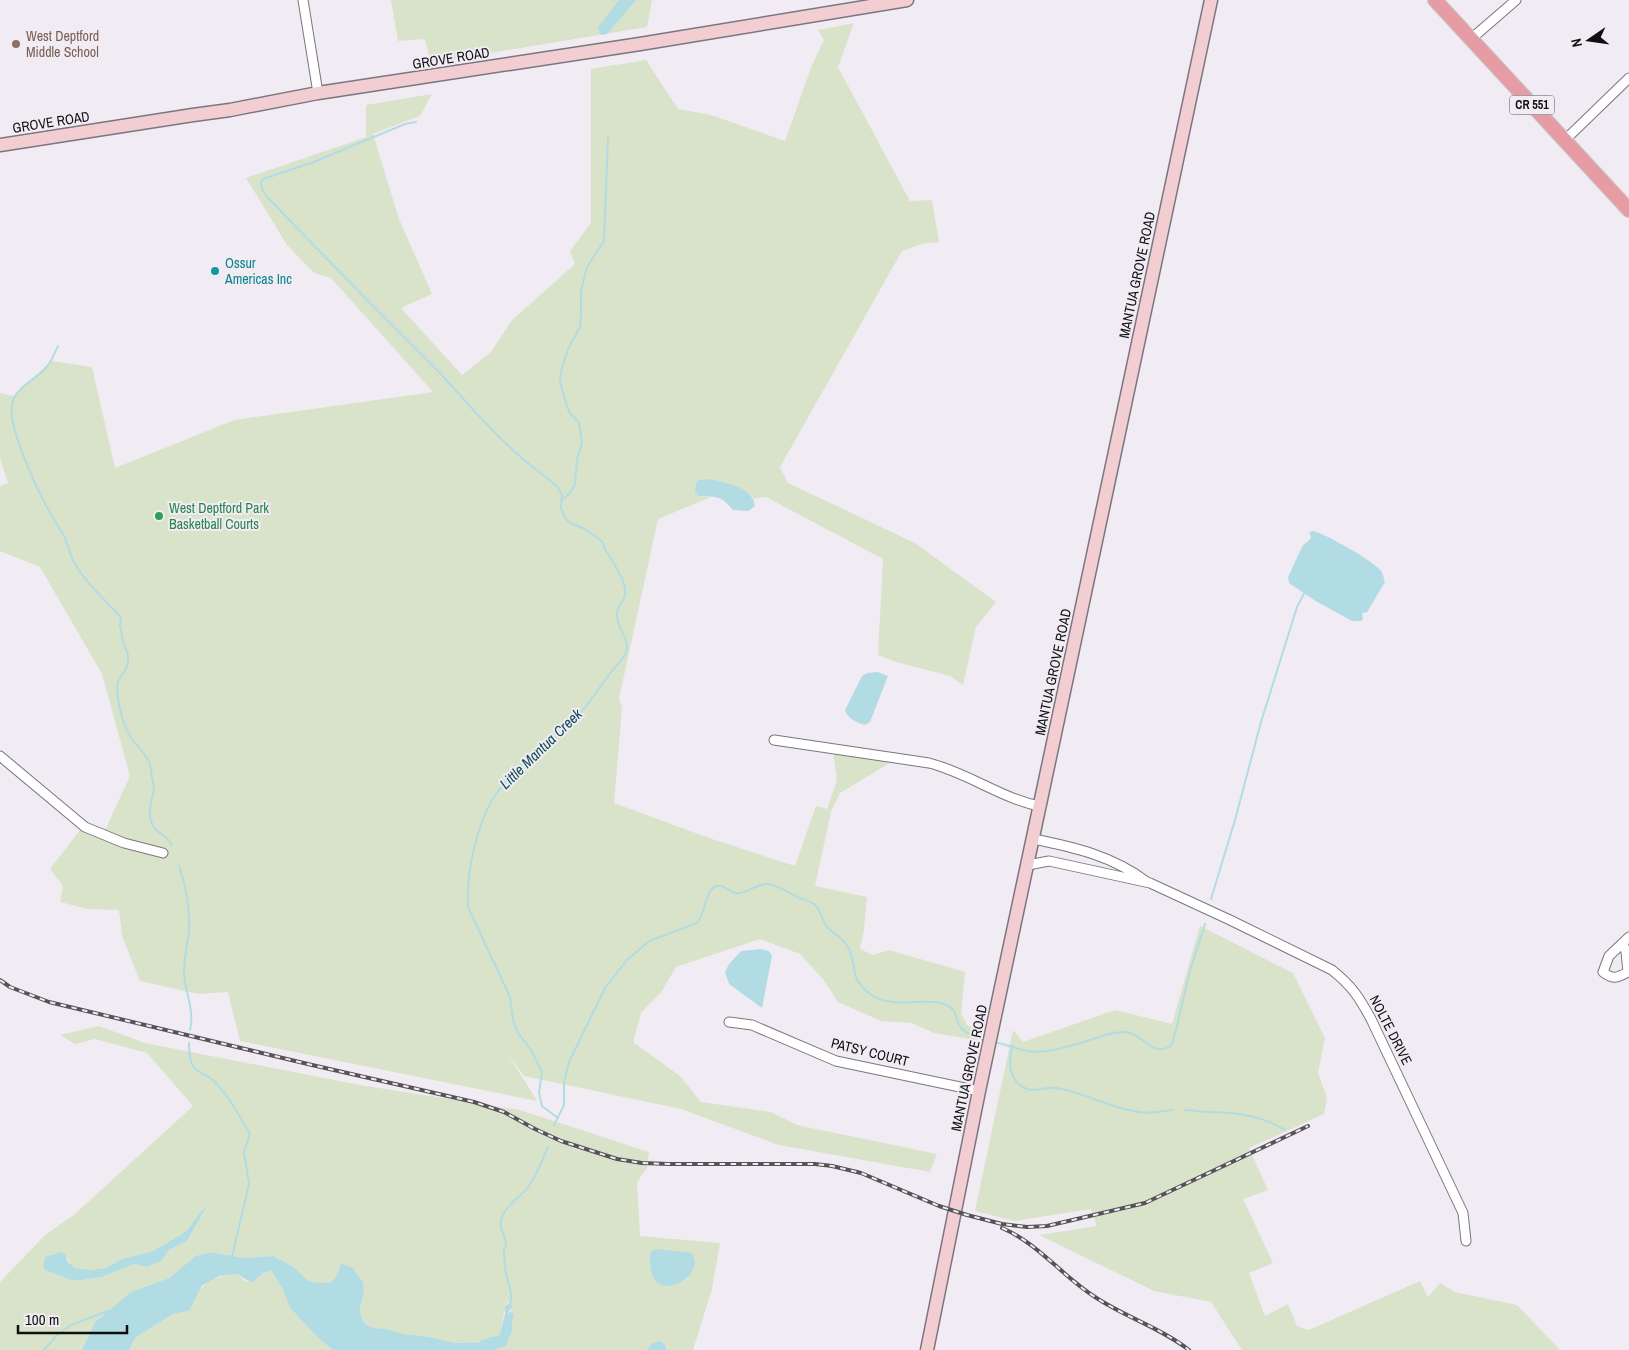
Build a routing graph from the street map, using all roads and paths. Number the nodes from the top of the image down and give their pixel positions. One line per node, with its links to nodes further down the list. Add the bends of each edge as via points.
1 (303, 0): 8 (street)
2 (907, 0): 8 (main road, GROVE ROAD)
3 (1212, 0): 14 (main road, MANTUA GROVE ROAD)
4 (1435, 0): 6 (main road, CR 551)
5 (1516, 0): 6 (street)
6 (1471, 39): 9 (main road, CR 551)
7 (1629, 78): 9 (street)
8 (318, 93): 10 (main road, GROVE ROAD, via 230,110)
9 (1565, 140): 11 (main road, CR 551)
10 (0, 145)
11 (1629, 210)
12 (774, 740): 14 (street, via 947,767 1024,803)
13 (0, 756): 16 (street, via 85,827 124,843)
14 (1039, 806): 15 (main road, MANTUA GROVE ROAD)
15 (1033, 839): 17 (main road, MANTUA GROVE ROAD); 18 (street, NOLTE DRIVE, via 1098,855 1133,870)
16 (163, 853)
17 (1028, 865): 18 (street, NOLTE DRIVE, via 1049,861); 20 (main road, MANTUA GROVE ROAD)
18 (1150, 883): 21 (street, NOLTE DRIVE, via 1332,970 1359,996 1464,1213)
19 (730, 1022): 20 (street, PATSY COURT, via 752,1025 836,1061)
20 (979, 1091): 22 (main road, MANTUA GROVE ROAD)
21 (1466, 1240)
22 (927, 1350)

